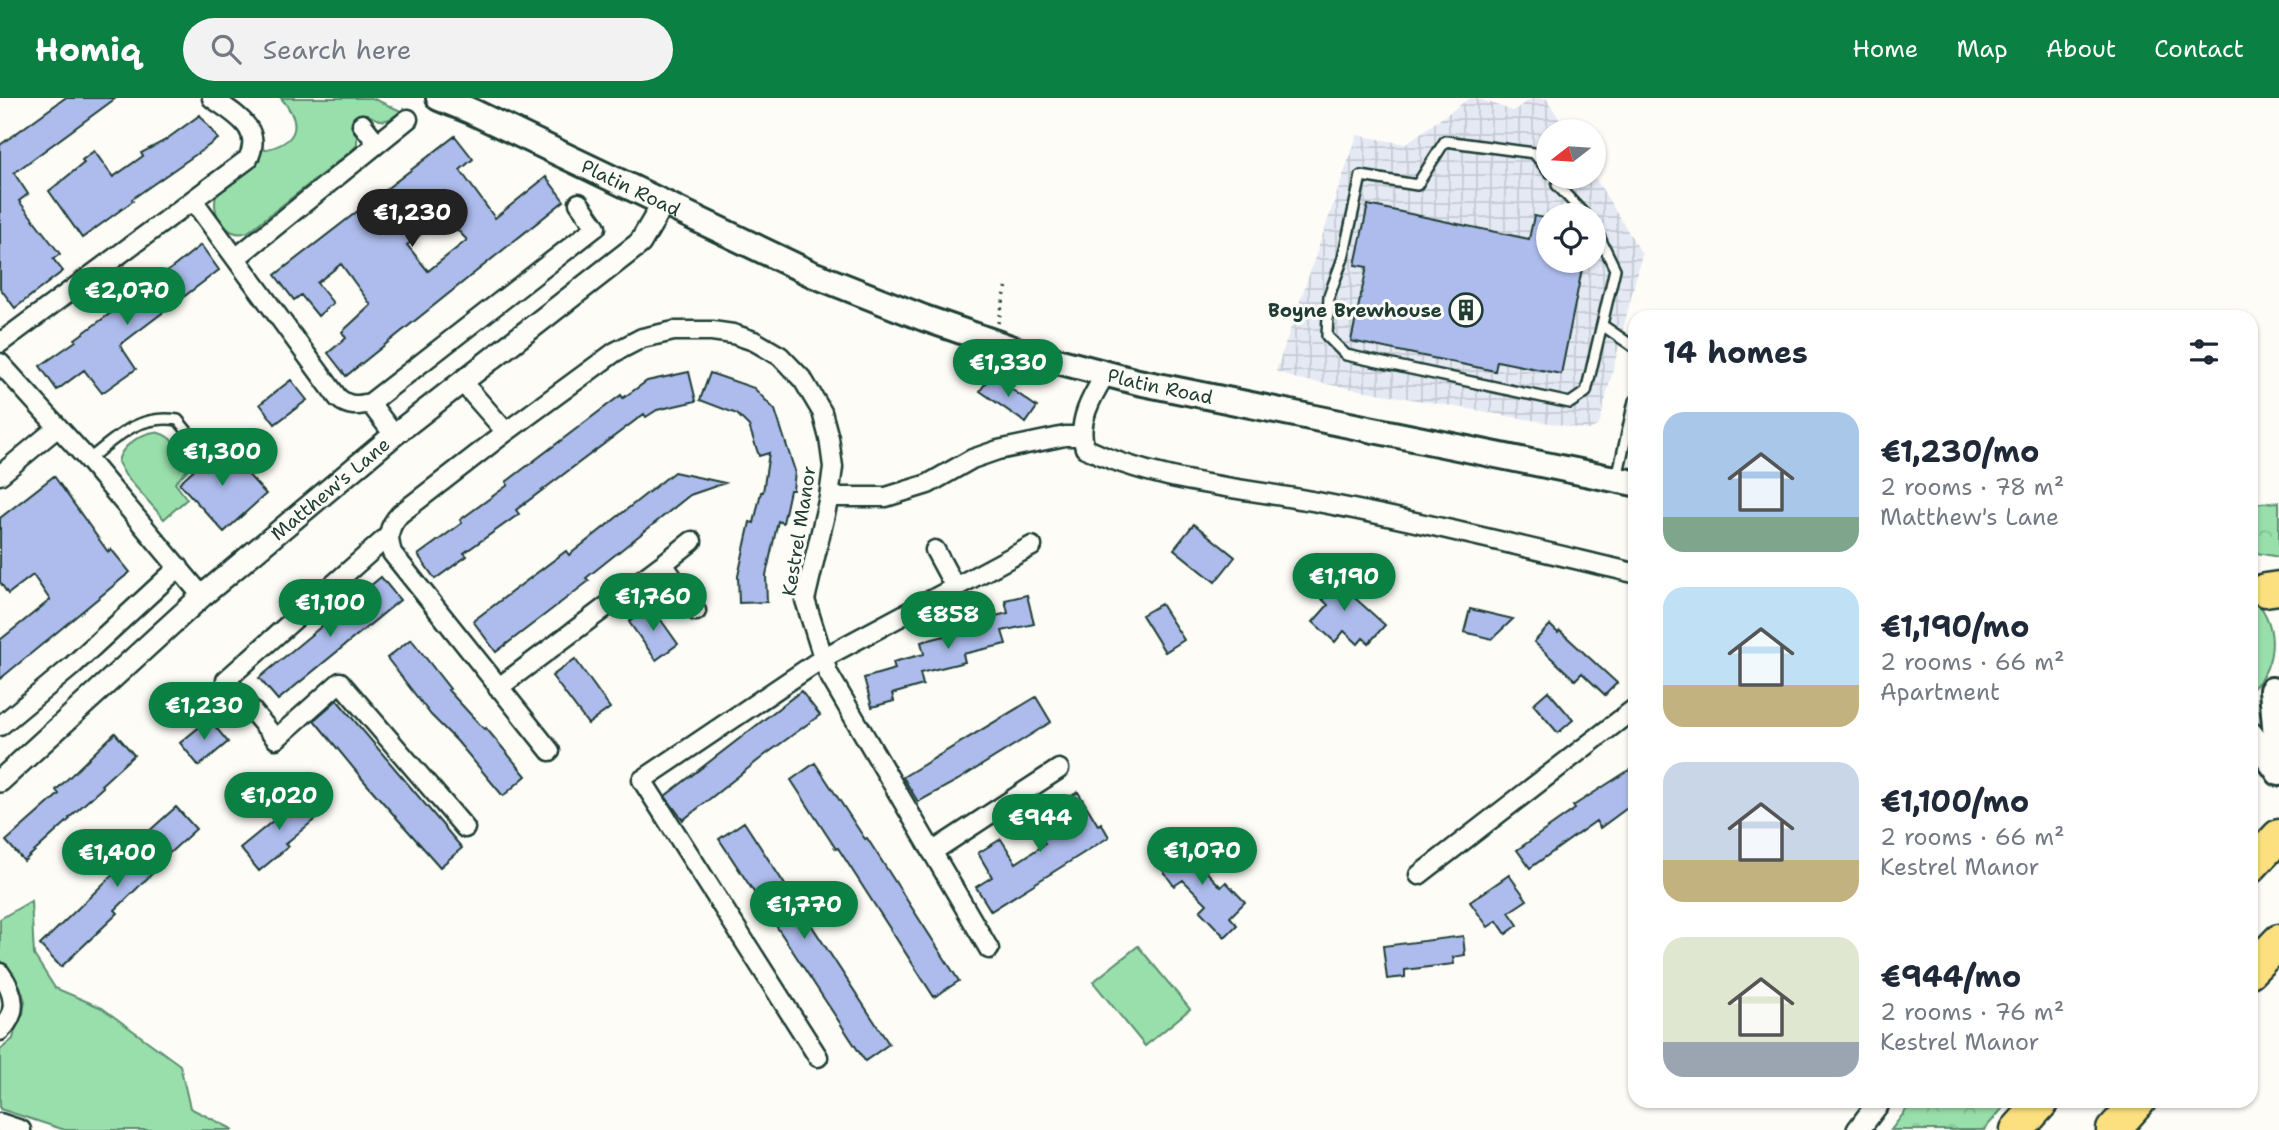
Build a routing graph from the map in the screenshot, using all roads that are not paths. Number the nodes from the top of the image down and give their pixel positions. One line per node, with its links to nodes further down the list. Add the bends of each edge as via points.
1 (212, 98): 8 (street, via 248,127 253,149 248,159)
2 (439, 98): 11 (main road, Platin Road)
3 (408, 119): 5 (street)
4 (362, 124): 5 (street)
5 (377, 143): 13 (street)
6 (1536, 156): 14 (lane, via 1445,141 1417,185 1361,176 1343,258 1329,296 1327,336 1346,355 1570,403 1586,392)
7 (1563, 189): 10 (lane)
8 (193, 200): 13 (street); 15 (street)
9 (579, 202): 20 (street, via 596,227)
10 (1575, 203)
11 (663, 204): 18 (main road, Platin Road, via 812,274 923,318); 19 (street, Matthew's Lane, via 640,243)
12 (1606, 251): 14 (lane, via 1615,270)
13 (236, 258): 20 (street, via 338,398 356,406)
14 (1602, 325): 16 (lane)
15 (0, 343)
16 (1628, 343)
17 (0, 363): 21 (street)
18 (1105, 374): 24 (street, via 1085,413); 29 (main road, Platin Road)
19 (463, 383): 22 (street); 23 (street, Matthew's Lane)
20 (370, 403): 23 (street)
21 (58, 427): 27 (street); 28 (street)
22 (506, 432): 30 (street, Kestrel Manor, via 615,352 642,338 674,331 733,334 780,356 816,401 829,438 833,467); 31 (street, Kestrel Manor, via 400,514)
23 (394, 435): 39 (street, Matthew's Lane)
24 (1081, 436): 30 (street, via 998,450 928,484 886,497); 37 (street, via 1085,448 1114,462 1314,501)
25 (197, 443): 27 (lane, via 178,420 161,417 137,424)
26 (1628, 454): 29 (lane)
27 (88, 460): 36 (street)
28 (0, 475)
29 (1625, 481)
30 (830, 497): 41 (street, Kestrel Manor, via 805,600)
31 (387, 537): 43 (street, via 392,553); 52 (street, Kestrel Manor, via 226,680 276,739 340,682)
32 (692, 541): 35 (street)
33 (1032, 546): 38 (street)
34 (935, 550): 38 (street)
35 (663, 564): 40 (street); 43 (street)
36 (179, 567): 39 (street); 46 (street)
37 (1628, 572)
38 (955, 587): 41 (street)
39 (202, 596): 51 (street, Matthew's Lane)
40 (696, 611)
41 (823, 658): 53 (street, Kestrel Manor); 60 (street, via 642,780)
42 (2275, 685): 44 (main road); 50 (main road)
43 (498, 688): 48 (street)
44 (2258, 699)
45 (1628, 714): 54 (street)
46 (0, 726)
47 (2258, 745): 50 (main road)
48 (550, 751)
49 (1059, 769): 53 (street)
50 (2279, 773)
51 (0, 781)
52 (465, 828)
53 (932, 852): 56 (street, Kestrel Manor)
54 (1419, 875)
55 (2279, 941): 57 (highway)
56 (989, 949)
57 (2258, 963)
58 (0, 973): 59 (street, via 13,1001 10,1021)
59 (0, 1031)
60 (818, 1057)
61 (1875, 1108): 66 (street)
62 (2037, 1108): 67 (highway)
63 (2133, 1108): 68 (highway)
64 (0, 1123): 65 (street)
65 (21, 1130)
66 (1858, 1130)
67 (2018, 1130)
68 (2113, 1130)

